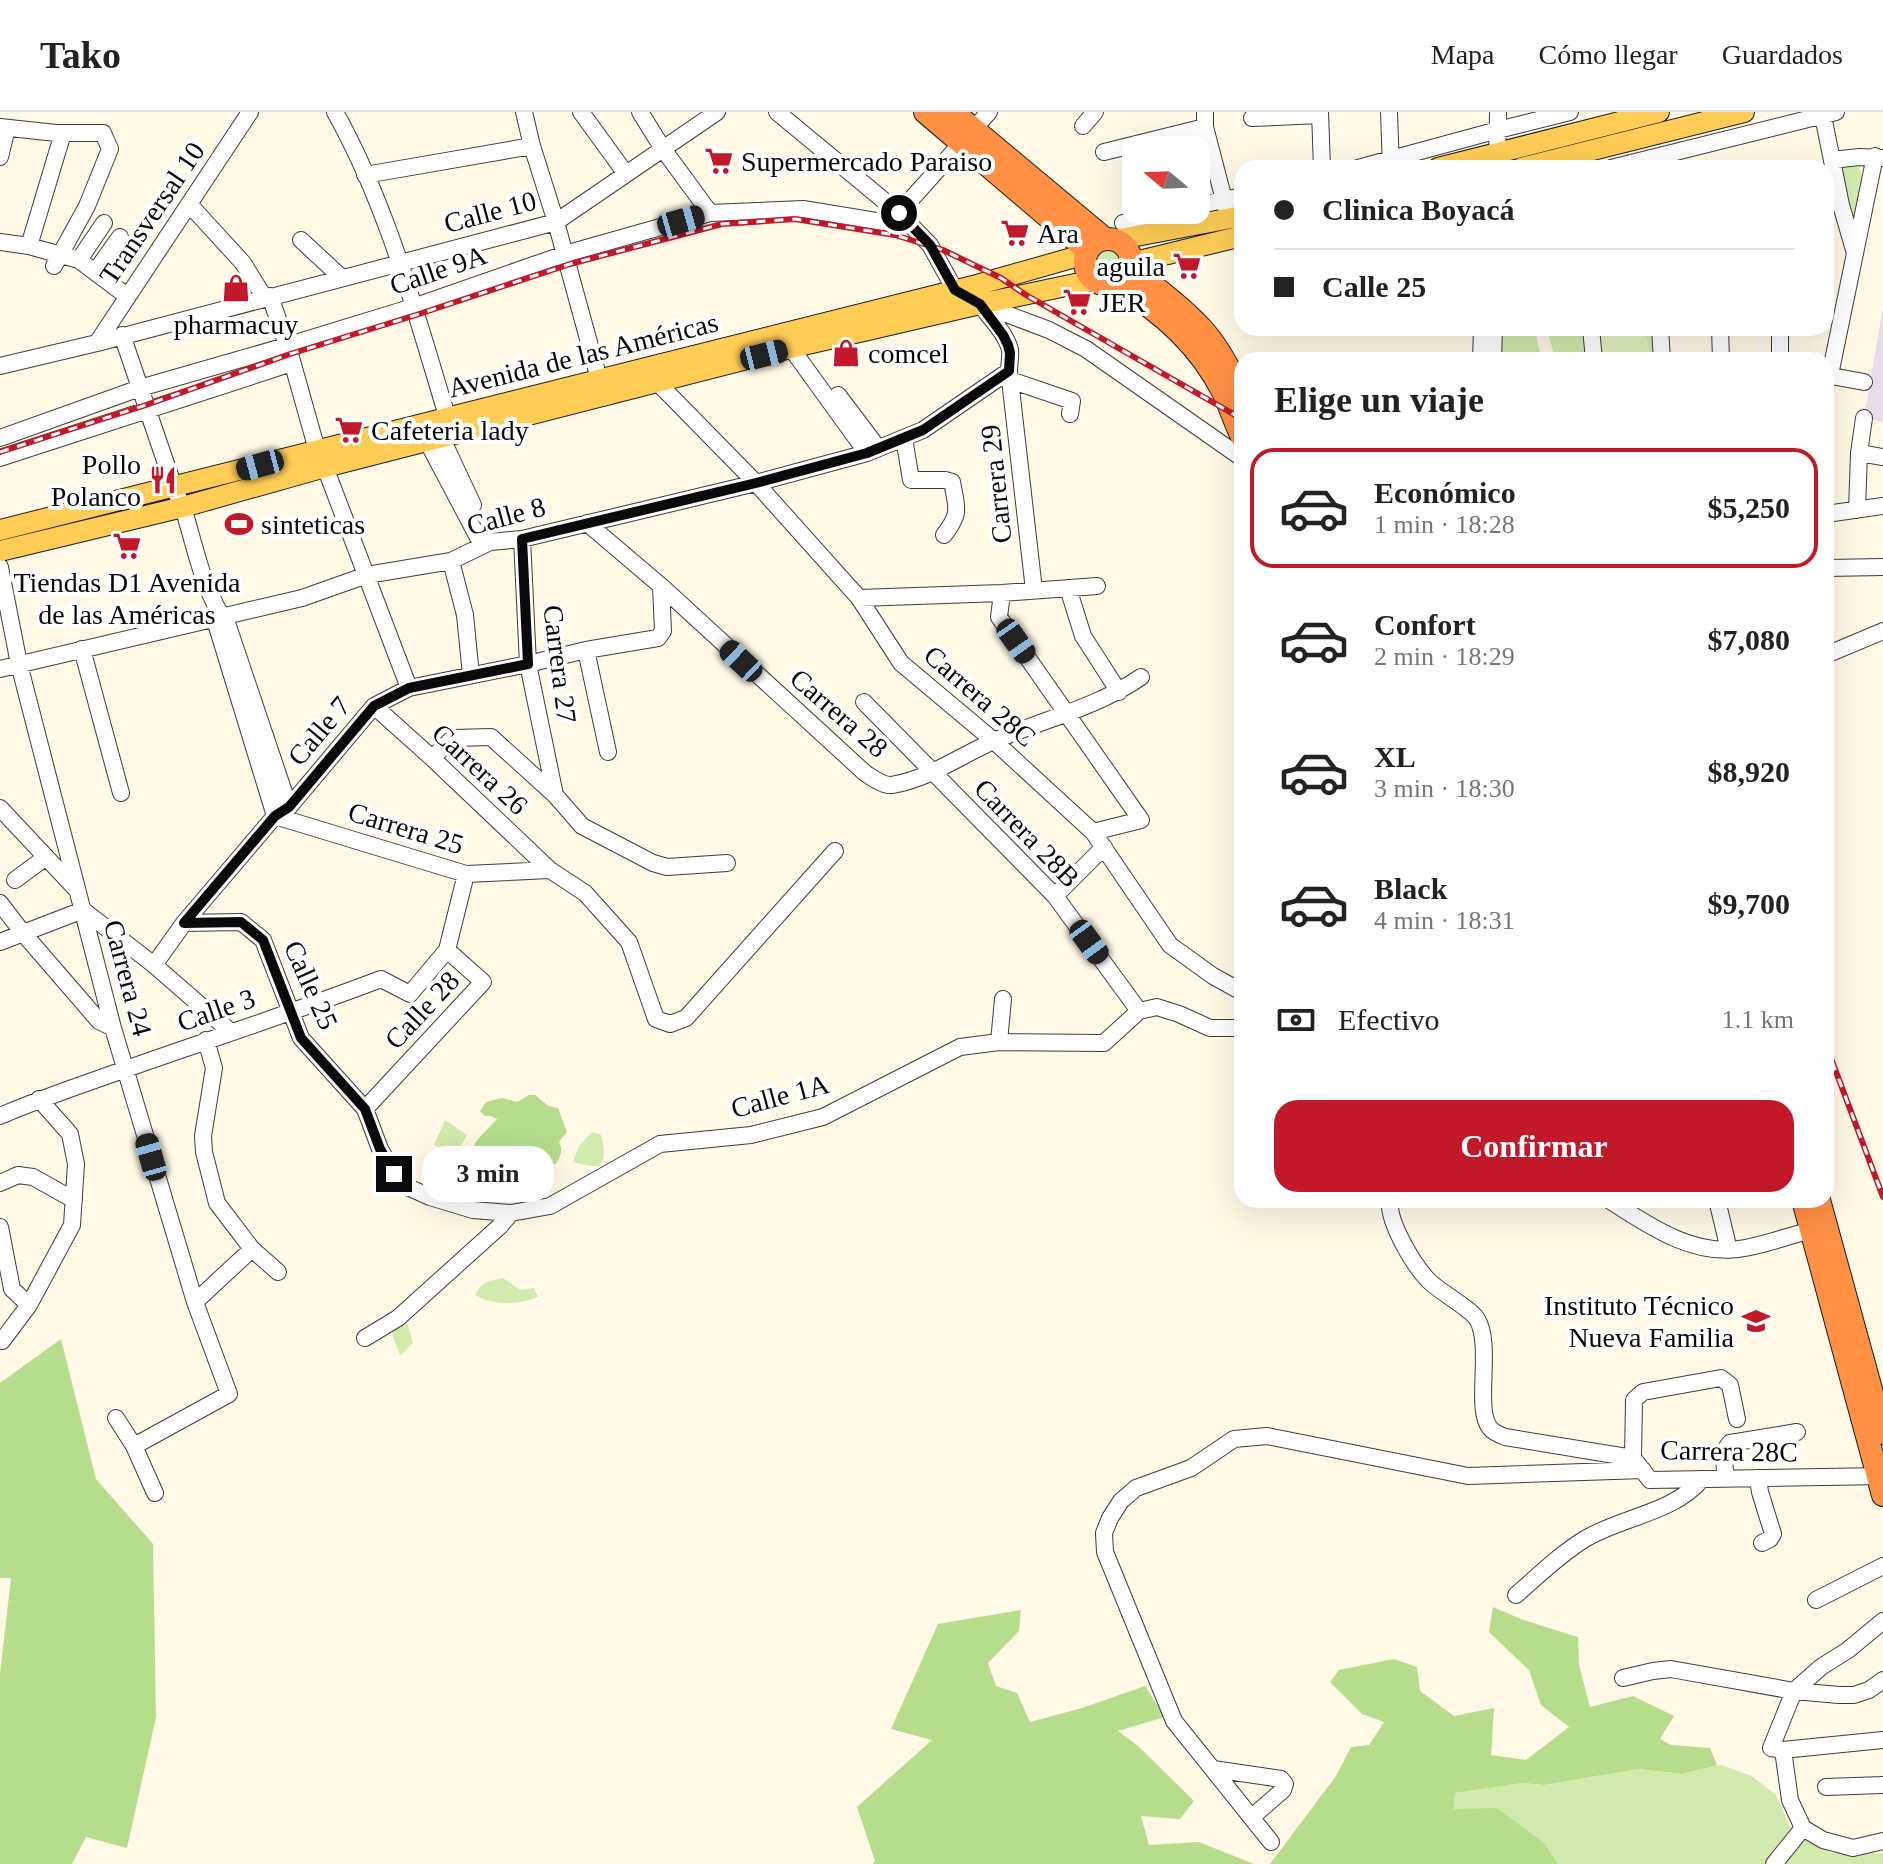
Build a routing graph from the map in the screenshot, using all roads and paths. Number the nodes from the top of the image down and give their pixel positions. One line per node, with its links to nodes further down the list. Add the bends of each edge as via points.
1 (250, 112): 41 (street, Transversal 10)
2 (335, 112): 40 (street)
3 (524, 112): 27 (street)
4 (581, 112): 39 (street)
5 (640, 112): 28 (street)
6 (717, 112): 28 (street, Calle 10)
7 (777, 112): 46 (street, Carrera 29)
8 (925, 112): 26 (highway)
9 (953, 112): 26 (highway)
10 (989, 112): 26 (street)
11 (1095, 112): 22 (street)
12 (1389, 112): 33 (street)
13 (1498, 112): 24 (street)
14 (1570, 112): 24 (street)
15 (1659, 112): 35 (main road)
16 (1744, 112): 36 (main road)
17 (1320, 113): 19 (street); 32 (street)
18 (1830, 114): 37 (street); 38 (street)
19 (1281, 115): 20 (street)
20 (1252, 118)
21 (1205, 119): 29 (street); 44 (street)
22 (1083, 126)
23 (3, 128): 25 (street); 30 (street)
24 (1498, 130): 34 (street); 35 (street)
25 (63, 133): 55 (street); 58 (street, via 103,133 110,149)
26 (968, 137): 46 (street); 53 (highway)
27 (532, 146): 40 (street); 47 (street)
28 (663, 149): 39 (street, Calle 10); 45 (street)
29 (1104, 152)
30 (0, 157)
31 (1879, 157): 38 (street); 57 (street)
32 (1322, 160)
33 (1390, 160)
34 (1403, 160)
35 (1497, 160)
36 (1553, 160)
37 (1654, 160)
38 (1832, 160)
39 (626, 174): 47 (street, Calle 10)
40 (365, 175): 60 (street)
41 (189, 204): 65 (street, Transversal 10); 66 (street)
42 (1834, 207): 57 (street)
43 (1210, 208): 44 (street)
44 (1232, 212): 53 (main road, Avenida de las Américas)
45 (710, 213): 46 (street, Calle 9A, via 803,209 882,222); 56 (street, Calle 9A)
46 (899, 213): 64 (street, Carrera 29)
47 (556, 222): 56 (street); 60 (street, Calle 10)
48 (104, 223): 59 (street)
49 (1145, 224): 53 (street)
50 (120, 237): 61 (street)
51 (1234, 238): 62 (main road, Avenida de las Américas)
52 (301, 240): 63 (street)
53 (1103, 241): 62 (highway, via 1126,248); 62 (highway, via 1086,268); 64 (main road, Avenida de las Américas)
54 (0, 242): 55 (street)
55 (29, 246): 58 (street)
56 (565, 254): 67 (street, Calle 9A); 78 (street)
57 (1855, 256): 72 (street)
58 (57, 260): 59 (street)
59 (79, 260): 61 (street)
60 (401, 263): 63 (street, Calle 10); 67 (street)
61 (95, 272): 65 (street)
62 (1117, 274): 64 (main road, Avenida de las Américas); 79 (highway, via 1162,293 1204,331); 85 (highway, via 1191,344 1222,389)
63 (342, 278): 66 (street, Calle 10)
64 (969, 293): 70 (main road, Avenida de las Américas); 70 (main road, Avenida de las Américas); 76 (street, Carrera 29, via 1008,345); 91 (street, via 1078,345)
65 (127, 296): 69 (street, Transversal 10)
66 (267, 296): 68 (street, Calle 10); 71 (street)
67 (413, 307): 71 (street, Calle 9A); 87 (street)
68 (122, 335): 69 (street, Calle 10); 82 (street)
69 (97, 343): 74 (street, Calle 10)
70 (790, 344): 75 (main road, Avenida de las Américas); 90 (street)
71 (286, 346): 73 (street); 82 (street, Calle 9A)
72 (1833, 352)
73 (292, 363): 83 (street); 95 (street)
74 (0, 366)
75 (676, 369): 78 (main road, Avenida de las Américas); 80 (main road, Avenida de las Américas)
76 (1010, 375): 84 (street, via 1072,401); 89 (street, Calle 8); 116 (street, Carrera 29)
77 (1834, 376): 81 (street)
78 (599, 379): 87 (main road, Avenida de las Américas)
79 (1234, 380)
80 (657, 382): 87 (main road, Avenida de las Américas); 96 (street, Carrera 28C)
81 (1864, 382)
82 (140, 388): 83 (street); 88 (street, Calle 9A)
83 (147, 409): 94 (street); 97 (street)
84 (1070, 414)
85 (1234, 418)
86 (1864, 418): 92 (street)
87 (437, 429): 95 (main road, Avenida de las Américas); 106 (street)
88 (0, 438)
89 (904, 438): 90 (street, Calle 8); 104 (street, via 911,480 952,482 957,510)
90 (873, 450): 96 (street, Calle 8)
91 (1234, 452)
92 (1859, 453): 93 (street); 100 (street)
93 (1883, 457)
94 (0, 458)
95 (321, 458): 97 (main road, Avenida de las Américas); 99 (main road, Avenida de las Américas); 112 (street)
96 (756, 483): 102 (street, Calle 8); 118 (street, Carrera 28C)
97 (174, 487): 99 (street); 103 (main road, Avenida de las Américas)
98 (1883, 506): 100 (street)
99 (183, 507): 107 (main road, Avenida de las Américas); 119 (street)
100 (1857, 510): 101 (street)
101 (1834, 513)
102 (587, 523): 105 (street, Calle 8); 113 (street, Carrera 28)
103 (0, 530)
104 (944, 535)
105 (522, 539): 106 (street, Calle 8); 125 (street, Carrera 27)
106 (486, 544): 108 (street, Calle 8)
107 (0, 551)
108 (451, 561): 112 (street, Calle 8); 127 (street, via 465,615)
109 (0, 567): 124 (street, Carrera 24)
110 (1883, 567): 111 (street)
111 (1834, 568)
112 (367, 575): 119 (street, Calle 8, via 302,598); 129 (street)
113 (661, 586): 122 (street, Calle 7, via 663,631 658,638); 137 (street, Carrera 28, via 865,773 889,786)
114 (1097, 586): 115 (street)
115 (1068, 588): 116 (street); 130 (street, via 1083,636)
116 (1034, 590): 117 (street)
117 (1002, 593): 118 (street); 133 (street, via 999,617)
118 (859, 598): 134 (street, Carrera 28C, via 901,663)
119 (217, 614): 121 (street, Calle 8); 141 (street, via 228,626)
120 (1883, 631): 123 (street)
121 (82, 649): 124 (street, Calle 8); 138 (street)
122 (591, 649): 125 (street, Calle 7); 135 (street)
123 (1834, 652)
124 (19, 664): 126 (street, Calle 8); 150 (street, Carrera 24)
125 (528, 664): 127 (street, Calle 7); 139 (street, Carrera 27)
126 (0, 669)
127 (471, 675): 129 (street, Calle 7)
128 (1141, 677): 130 (street)
129 (409, 688): 132 (street, Calle 7)
130 (1119, 692): 133 (street)
131 (864, 702): 137 (street, Carrera 28B)
132 (374, 706): 136 (street, Carrera 26); 141 (street, Calle 7)
133 (1067, 714): 134 (street); 142 (street, via 1141,820)
134 (994, 741): 137 (street); 142 (street, Carrera 28C)
135 (608, 752)
136 (432, 758): 139 (street, Carrera 27, via 453,738 491,737); 147 (street, Carrera 26)
137 (932, 772): 151 (street, Carrera 28B)
138 (121, 793)
139 (555, 795): 146 (street, Carrera 27, via 582,826 653,863)
140 (0, 808): 145 (street)
141 (282, 812): 148 (street, Carrera 25); 154 (street, Calle 7)
142 (1093, 832): 143 (street, Carrera 28C)
143 (1104, 847): 151 (street); 159 (street, Carrera 28C, via 1170,945)
144 (835, 851): 147 (street, via 686,1018 670,1024 656,1019 629,942 585,893)
145 (46, 857): 149 (street); 150 (street)
146 (727, 863)
147 (550, 870): 148 (street, Carrera 25)
148 (466, 874): 157 (street, Calle 3)
149 (15, 880)
150 (77, 890): 153 (street, Carrera 24)
151 (1055, 896): 161 (street, Carrera 28B)
152 (0, 903): 155 (street)
153 (83, 910): 155 (street); 158 (street); 163 (street, Carrera 24)
154 (184, 923): 158 (street, Calle 7); 162 (street, Calle 25, via 241,922 256,934)
155 (23, 933): 156 (street); 163 (street, via 99,1021)
156 (0, 942)
157 (447, 950): 162 (street, Calle 3, via 410,994 381,979); 170 (street, Calle 28, via 483,982)
158 (154, 965): 165 (street)
159 (1234, 988)
160 (1003, 999): 167 (street)
161 (1139, 1011): 164 (street, via 1157,1007 1210,1028); 167 (street, Calle 1A, via 1104,1043)
162 (291, 1013): 165 (street, Calle 3); 170 (street, Calle 25, via 301,1038)
163 (113, 1028): 168 (street, Carrera 24)
164 (1234, 1028)
165 (231, 1032): 166 (street, Calle 3)
166 (206, 1040): 168 (street, Calle 3); 182 (street, via 214,1068 204,1152 217,1203)
167 (999, 1042): 179 (street, Calle 1A, via 960,1047 823,1117 751,1135 660,1144 550,1206)
168 (125, 1069): 169 (street, Calle 3); 185 (street, Carrera 24)
169 (39, 1099): 171 (street, Calle 3); 173 (street, via 70,1134 76,1164)
170 (365, 1109): 179 (street, Calle 25, via 394,1174 410,1188 473,1210)
171 (0, 1116)
172 (0, 1183): 173 (street, via 18,1175 33,1177)
173 (74, 1200): 186 (street, via 72,1225)
174 (1389, 1208): 195 (street, Carrera 28C, via 1399,1238 1429,1281 1477,1318 1483,1339 1484,1417 1490,1429 1505,1437)
175 (1625, 1208): 183 (street, via 1654,1229 1695,1246)
176 (1719, 1208): 183 (street)
177 (1805, 1208): 181 (highway)
178 (1821, 1208): 189 (highway)
179 (511, 1213): 187 (street, via 398,1318)
180 (0, 1227): 186 (street, via 12,1289)
181 (1811, 1230): 183 (street); 189 (highway)
182 (252, 1249): 184 (street); 185 (street)
183 (1729, 1250)
184 (278, 1272)
185 (195, 1302): 194 (street, Carrera 24, via 229,1394)
186 (29, 1305): 188 (street)
187 (365, 1338)
188 (2, 1341)
189 (1872, 1400): 193 (highway); 199 (highway)
190 (116, 1418): 194 (street)
191 (1737, 1419): 195 (street, via 1730,1385 1721,1378 1643,1392 1634,1400)
192 (1797, 1432): 198 (street, via 1730,1443)
193 (1883, 1433)
194 (134, 1446): 200 (street)
195 (1638, 1464): 197 (street, Carrera 28C, via 1650,1480); 211 (street, via 1468,1476 1267,1436 1234,1439 1191,1468 1136,1488 1110,1518 1105,1552 1174,1721)
196 (1758, 1478): 198 (street, Carrera 28C); 199 (street, Carrera 28C); 201 (street, via 1773,1534)
197 (1702, 1479): 198 (street, Carrera 28C); 203 (street, via 1685,1494 1583,1540)
198 (1726, 1479)
199 (1881, 1483)
200 (155, 1493)
201 (1762, 1543)
202 (1883, 1566): 204 (street)
203 (1516, 1595)
204 (1816, 1600)
205 (1883, 1621): 208 (street)
206 (1623, 1678): 208 (street, via 1671,1669)
207 (1883, 1680): 208 (street, via 1854,1695)
208 (1794, 1691): 210 (street)
209 (1883, 1740): 210 (street)
210 (1777, 1749): 215 (street)
211 (1213, 1769): 214 (street); 214 (street, via 1281,1779 1283,1790)
212 (1883, 1785): 213 (street)
213 (1826, 1787)
214 (1252, 1817): 217 (street)
215 (1803, 1828): 216 (street, via 1853,1848); 218 (street)
216 (1883, 1841)
217 (1271, 1842)
218 (1784, 1860)

